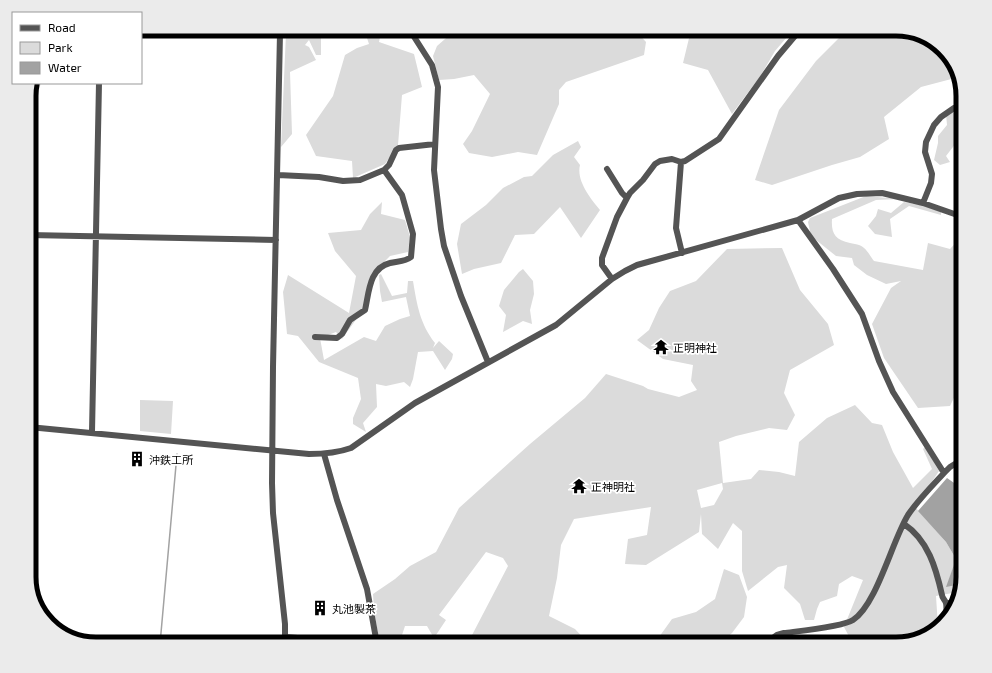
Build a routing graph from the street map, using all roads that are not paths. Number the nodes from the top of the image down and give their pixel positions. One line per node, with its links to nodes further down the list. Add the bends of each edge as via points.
1 (280, 36): 10 (street)
2 (413, 36): 6 (street, via 432,66 438,87)
3 (795, 36): 7 (street, via 719,139)
4 (99, 84): 16 (street)
5 (954, 108): 12 (street, via 941,117 926,142 925,152 932,174)
6 (435, 144): 9 (street, via 399,148); 21 (street, via 434,170 444,246)
7 (681, 162): 11 (street, via 672,159 655,164); 18 (street, via 676,228)
8 (607, 169): 11 (street)
9 (384, 170): 10 (street, via 360,180 343,181); 20 (street, via 402,194 413,234 411,257 379,268 369,285 365,310 350,320 342,334 337,338)
10 (278, 175): 17 (street)
11 (627, 198): 19 (street, via 602,258 602,265)
12 (923, 203): 13 (street); 14 (street, via 882,193 857,194 839,198)
13 (956, 215)
14 (798, 220): 18 (street); 27 (street, via 862,314 893,392)
15 (36, 235): 16 (street)
16 (96, 236): 17 (street); 23 (street)
17 (276, 240): 24 (street)
18 (682, 252): 19 (street, via 637,265)
19 (612, 279): 21 (street, via 556,325)
20 (316, 337)
21 (488, 362): 25 (street, via 414,403 351,448)
22 (36, 427): 23 (street)
23 (92, 432): 24 (street)
24 (272, 450): 25 (street); 32 (street, via 273,513)
25 (324, 454): 33 (street, via 367,589)
26 (956, 463): 27 (street)
27 (944, 473): 28 (street, via 912,510)
28 (904, 524): 29 (street, via 917,536 930,557 937,571 942,598); 34 (street, via 871,597 854,619 843,624 784,633)
29 (946, 603): 30 (street); 31 (street)
30 (950, 603)
31 (946, 610)
32 (285, 637)
33 (376, 637)
34 (776, 637)

